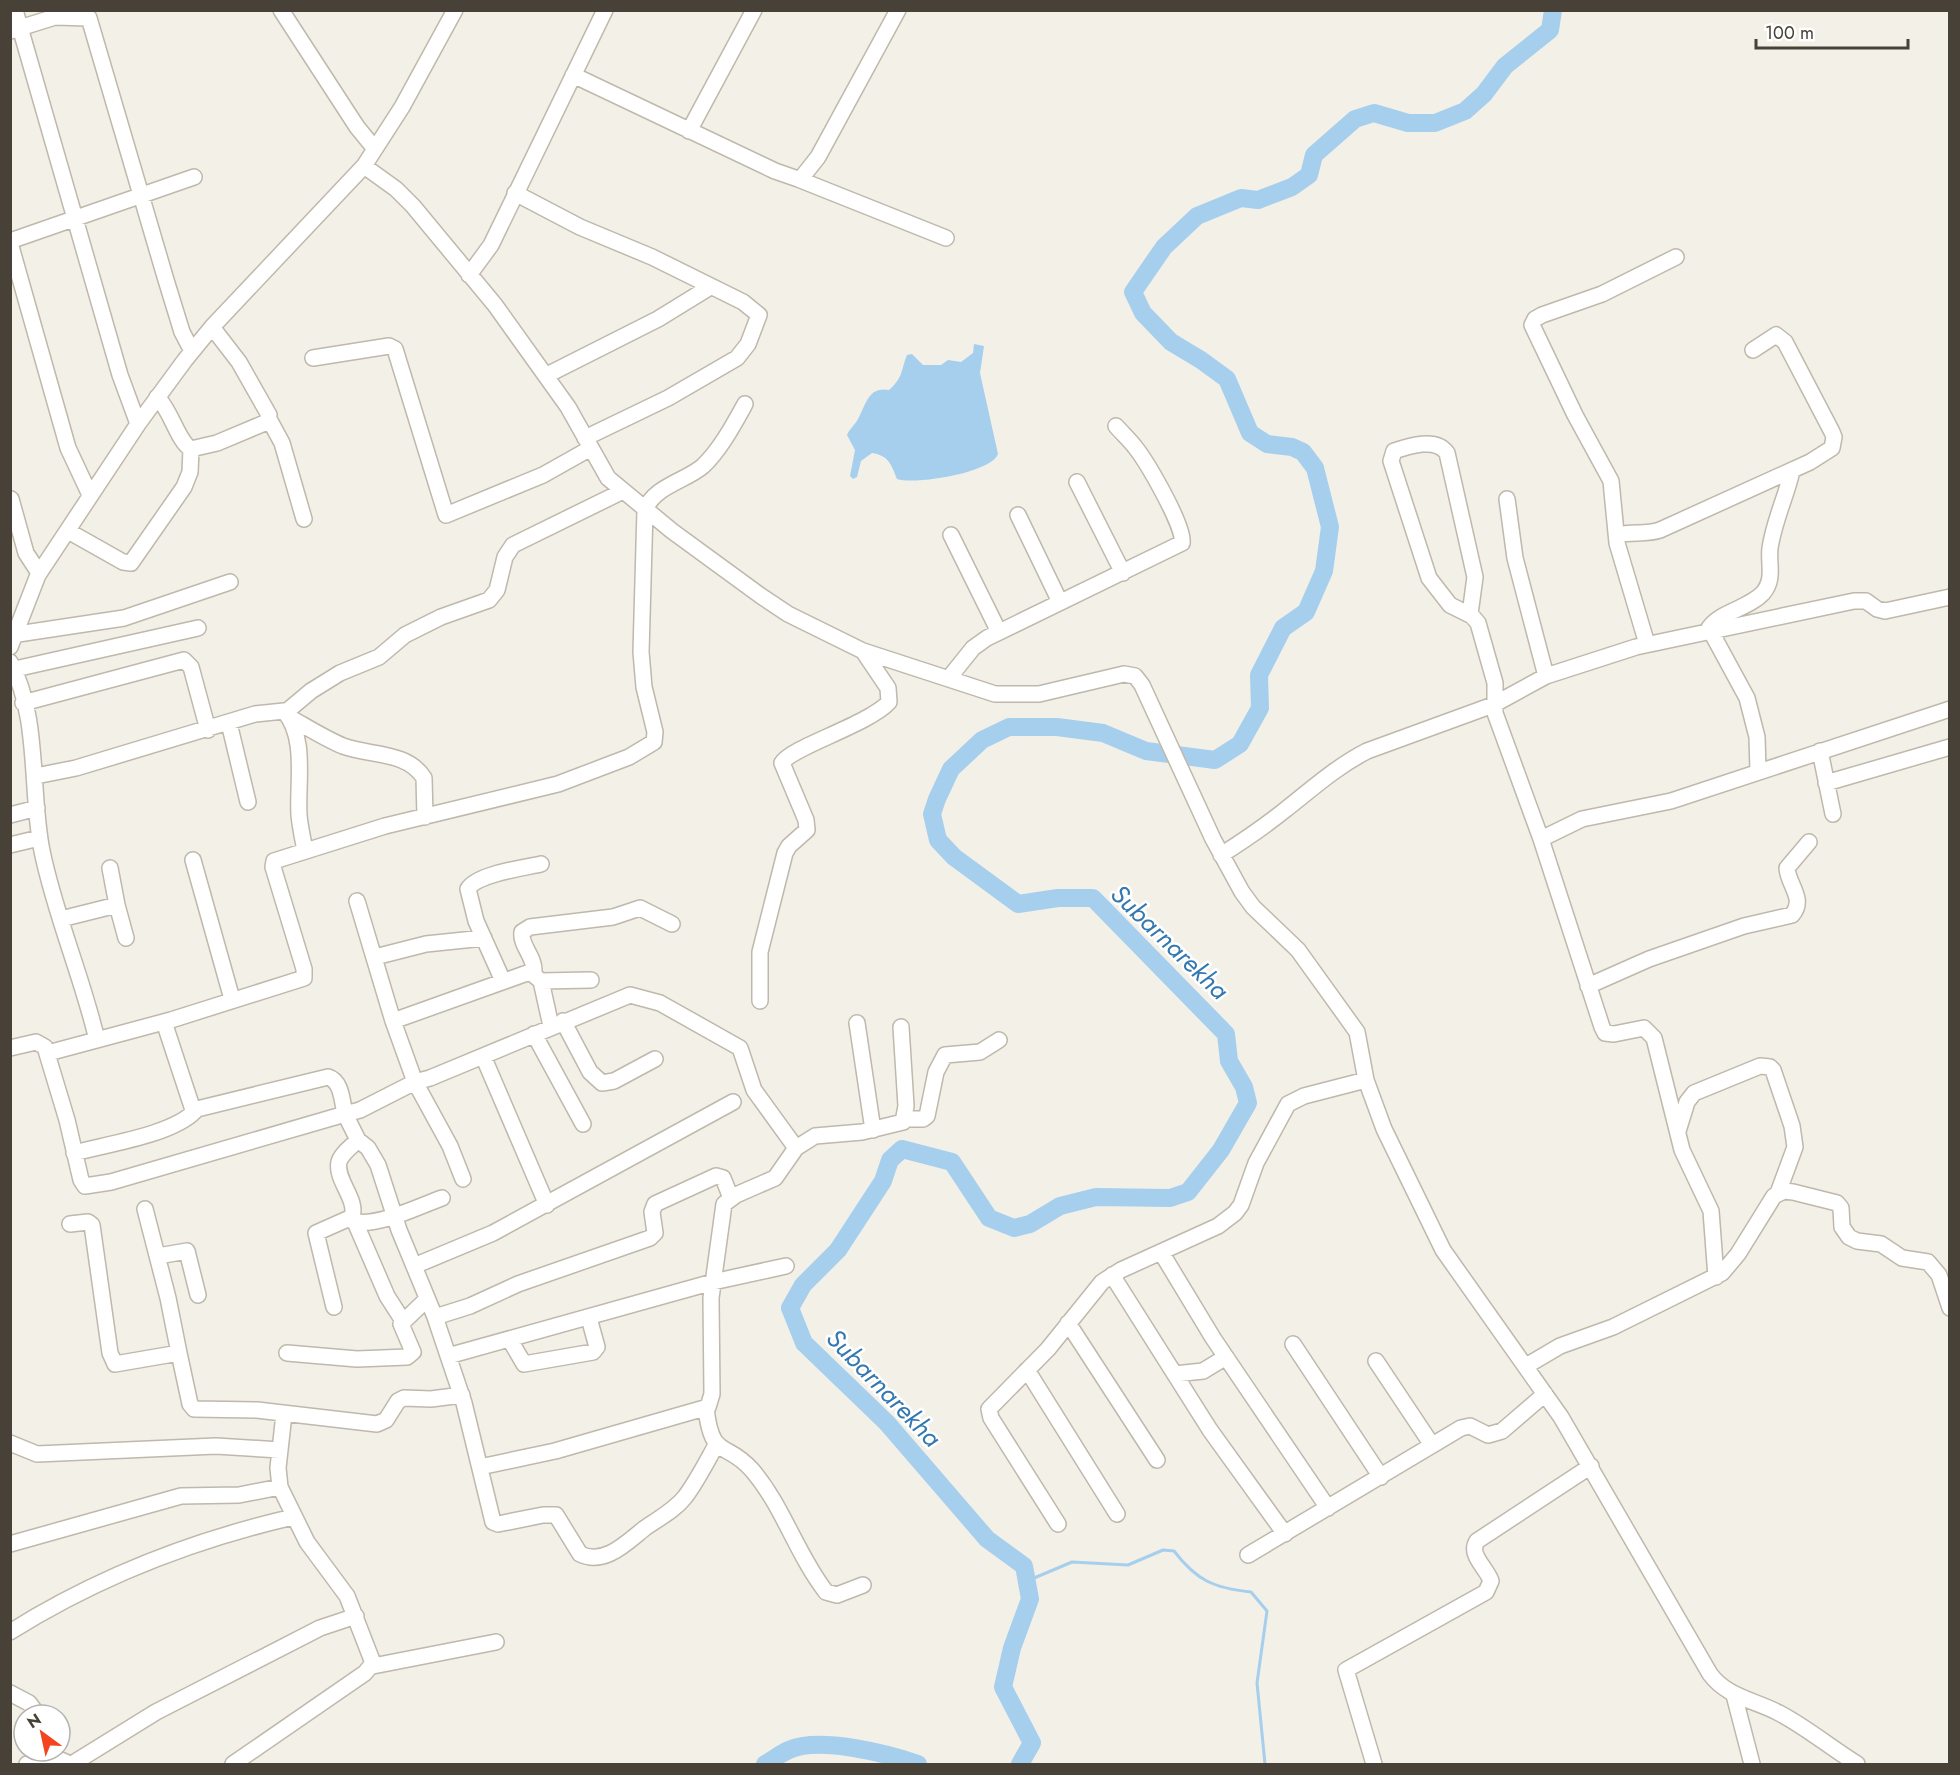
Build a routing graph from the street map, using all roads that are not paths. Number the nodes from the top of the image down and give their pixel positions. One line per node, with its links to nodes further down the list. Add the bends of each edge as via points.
1 (15, 10): 7 (street)
2 (455, 10): 10 (street)
3 (605, 10): 8 (street)
4 (754, 10): 9 (street)
5 (898, 10): 13 (street, via 818,158)
6 (285, 12): 10 (street)
7 (14, 30): 15 (street, via 55,17 89,18); 16 (street)
8 (573, 75): 9 (street); 14 (street)
9 (689, 131): 13 (street)
10 (375, 149): 11 (street)
11 (364, 166): 20 (street, via 413,206); 22 (street)
12 (194, 177): 15 (street)
13 (798, 179): 17 (street)
14 (515, 194): 20 (street, via 491,245); 21 (street)
15 (140, 196): 16 (street); 24 (street, via 179,322)
16 (74, 218): 18 (street); 30 (street)
17 (946, 238)
18 (10, 242): 37 (street, via 68,448)
19 (1676, 257): 45 (street, via 1602,294 1533,321 1533,329 1575,416 1611,481)
20 (469, 275): 26 (street)
21 (710, 287): 26 (street, via 658,319); 32 (street, via 759,315 742,354)
22 (212, 327): 24 (street); 29 (street, via 256,388)
23 (1754, 350): 34 (street, via 1776,336 1785,342 1834,437 1832,448)
24 (192, 351): 27 (street)
25 (313, 358): 32 (street, via 394,347 446,515 525,483)
26 (547, 375): 32 (street)
27 (157, 398): 30 (street); 33 (street)
28 (745, 404): 40 (street, via 710,459 693,474 656,494)
29 (269, 419): 33 (street, via 254,429); 42 (street, via 282,442)
30 (138, 424): 37 (street)
31 (1116, 426): 47 (street, via 1148,466 1183,541)
32 (588, 443): 36 (street)
33 (191, 449): 43 (street, via 190,472 184,487 131,563)
34 (1792, 471): 45 (street, via 1650,534 1629,531); 54 (street, via 1772,537 1768,585 1748,606 1713,624)
35 (1077, 482): 47 (street)
36 (621, 492): 40 (street); 64 (street, via 513,545 489,600 405,635 384,654 311,691)
37 (90, 495): 43 (street)
38 (11, 498): 46 (street, via 27,553)
39 (1507, 499): 59 (street, via 1515,558)
40 (645, 510): 57 (street, via 770,602); 76 (street, via 641,652 654,742 619,761 558,784)
41 (1018, 515): 50 (street)
42 (304, 519)
43 (68, 531): 46 (street)
44 (951, 535): 53 (street)
45 (1617, 535): 56 (street)
46 (39, 573): 55 (street)
47 (1123, 573): 50 (street)
48 (230, 582): 55 (street, via 124,618)
49 (1950, 597): 54 (street, via 1885,611 1866,601 1854,601)
50 (1060, 602): 53 (street)
51 (1470, 614): 51 (street, via 1475,577 1447,453 1442,447 1428,444 1394,451 1391,461 1429,578 1450,605); 62 (street, via 1478,623 1495,683)
52 (198, 628): 58 (street)
53 (999, 632): 60 (street, via 973,648)
54 (1709, 632): 56 (street); 69 (street, via 1747,698 1757,737)
55 (14, 641)
56 (1647, 644): 59 (street)
57 (863, 651): 60 (street); 98 (street, via 888,688 889,702 852,727 790,754 782,763 807,830 785,853 760,952)
58 (13, 665): 61 (street)
59 (1546, 676): 62 (street)
60 (949, 678): 82 (street, via 1006,695 1039,694 1124,674 1135,676)
61 (23, 703): 66 (street, via 184,660 191,667); 70 (street)
62 (1493, 705): 78 (street); 82 (street, via 1349,760)
63 (1950, 709): 68 (street)
64 (287, 714): 65 (street, via 255,714); 76 (street, via 342,745 409,763 424,778); 81 (street, via 298,757 299,815)
65 (229, 723): 66 (street); 72 (street)
66 (208, 730): 70 (street)
67 (1950, 747): 71 (street)
68 (1820, 751): 69 (street); 71 (street)
69 (1758, 771): 78 (street, via 1671,801 1582,819)
70 (36, 776): 73 (street)
71 (1826, 783): 74 (street)
72 (248, 802)
73 (37, 808): 75 (street); 77 (street)
74 (1833, 814)
75 (10, 815)
76 (425, 817): 81 (street)
77 (39, 838): 80 (street); 88 (street)
78 (1540, 839): 96 (street)
79 (1809, 842): 96 (street, via 1787,868 1797,894 1792,915 1744,926 1649,959)
80 (10, 845)
81 (305, 851): 97 (street, via 272,864 304,978)
82 (1221, 855): 111 (street, via 1253,907 1298,950 1357,1032)
83 (193, 860): 97 (street)
84 (541, 864): 91 (street, via 492,876 470,886 470,900)
85 (110, 868): 87 (street)
86 (357, 901): 92 (street)
87 (117, 905): 88 (street); 90 (street)
88 (61, 919): 105 (street)
89 (672, 924): 93 (street, via 640,908 613,917 530,927 521,937)
90 (126, 938)
91 (484, 938): 92 (street, via 426,944); 95 (street)
92 (375, 957): 99 (street)
93 (537, 977): 94 (street); 95 (street); 102 (street)
94 (591, 980)
95 (503, 981): 99 (street)
96 (1587, 987): 119 (street, via 1605,1033 1641,1028 1651,1032)
97 (232, 999): 100 (street)
98 (760, 1001)
99 (393, 1021): 112 (street)
100 (164, 1022): 105 (street); 114 (street, via 190,1106)
101 (857, 1023): 118 (street)
102 (557, 1024): 104 (street); 110 (street, via 602,1083 614,1081); 121 (street, via 630,995 660,1003 687,1017 740,1048 754,1090)
103 (901, 1027): 116 (street)
104 (534, 1034): 109 (street); 117 (street)
105 (97, 1040): 108 (street)
106 (999, 1040): 116 (street, via 980,1052 945,1055 936,1072 927,1116)
107 (10, 1048): 108 (street, via 40,1042)
108 (48, 1053): 122 (street)
109 (483, 1056): 112 (street); 127 (street)
110 (655, 1059)
111 (1366, 1080): 132 (street, via 1288,1104 1235,1213 1218,1226); 154 (street, via 1384,1130 1432,1230)
112 (416, 1082): 115 (street); 123 (street)
113 (733, 1102): 127 (street)
114 (195, 1111): 115 (street, via 328,1077 338,1085); 122 (street, via 166,1127)
115 (345, 1114): 120 (street); 122 (street, via 90,1187 81,1180)
116 (905, 1119): 118 (street, via 900,1124)
117 (583, 1124)
118 (873, 1130): 121 (street, via 822,1134)
119 (1678, 1134): 124 (street, via 1687,1102 1694,1093 1760,1066 1770,1066 1795,1140 1794,1154); 137 (street, via 1711,1211)
120 (358, 1140): 129 (street, via 372,1154); 130 (street, via 339,1162 353,1208)
121 (796, 1148): 126 (street, via 770,1183)
122 (74, 1153)
123 (464, 1179)
124 (1778, 1192): 137 (street, via 1738,1254); 142 (street, via 1838,1203 1842,1227 1849,1237 1881,1244 1902,1258 1928,1262 1939,1275)
125 (442, 1198): 129 (street)
126 (731, 1198): 138 (street, via 723,1208); 143 (street, via 723,1178 716,1176 655,1204 655,1233 650,1238)
127 (547, 1204): 134 (street, via 480,1240)
128 (145, 1209): 133 (street)
129 (395, 1215): 130 (street); 134 (street)
130 (352, 1221): 141 (street, via 316,1233); 145 (street)
131 (70, 1224): 149 (street, via 92,1225 110,1353 115,1364)
132 (1161, 1252): 136 (street); 152 (street)
133 (158, 1256): 139 (street, via 187,1251); 149 (street)
134 (414, 1266): 140 (street)
135 (786, 1266): 138 (street)
136 (1112, 1275): 146 (street); 156 (street)
137 (1716, 1277): 154 (street, via 1614,1327 1560,1346)
138 (713, 1282): 144 (street); 159 (street, via 712,1394)
139 (198, 1295)
140 (428, 1299): 143 (street); 145 (street)
141 (334, 1307)
142 (1950, 1308)
143 (435, 1317): 151 (street)
144 (589, 1318): 147 (street); 147 (street, via 597,1347 593,1352 529,1365 521,1362)
145 (402, 1321): 150 (street, via 401,1329 413,1352 407,1357 357,1359)
146 (1068, 1323): 155 (street); 165 (street)
147 (510, 1340): 151 (street)
148 (1293, 1344): 168 (street)
149 (179, 1353): 160 (street, via 190,1404 195,1409)
150 (287, 1353)
151 (448, 1356): 158 (street)
152 (1226, 1358): 156 (street, via 1197,1373); 170 (street)
153 (1376, 1361): 163 (street)
154 (1526, 1366): 157 (street)
155 (1028, 1370): 171 (street); 173 (street, via 988,1412)
156 (1176, 1374): 174 (street, via 1210,1430)
157 (1545, 1394): 163 (street, via 1496,1434 1488,1436 1467,1426); 166 (street)
158 (462, 1395): 160 (street, via 404,1398 386,1420 376,1424); 167 (street)
159 (706, 1408): 162 (street, via 708,1427); 167 (street, via 555,1451)
160 (284, 1414): 164 (street)
161 (10, 1443): 164 (street, via 37,1454 216,1446)
162 (716, 1445): 167 (street, via 695,1483 674,1508 624,1546 593,1557 580,1554 556,1515 494,1523); 177 (street, via 754,1472 826,1592 837,1595)
163 (1432, 1445): 168 (street)
164 (279, 1450): 169 (street)
165 (1157, 1460)
166 (1591, 1466): 183 (street, via 1705,1667 1716,1683); 187 (street, via 1477,1540 1474,1550 1491,1581 1486,1592 1346,1670)
167 (480, 1467)
168 (1381, 1477): 170 (street)
169 (280, 1487): 172 (street); 175 (street, via 238,1495 181,1496)
170 (1328, 1508): 174 (street)
171 (1118, 1514)
172 (293, 1517): 178 (street, via 347,1596); 179 (street, via 241,1530 112,1578)
173 (1058, 1524)
174 (1285, 1534): 176 (street)
175 (10, 1544)
176 (1248, 1555)
177 (863, 1585)
178 (356, 1616): 181 (street); 185 (street, via 312,1632 156,1712)
179 (10, 1632)
180 (496, 1642): 181 (street)
181 (373, 1666): 186 (street)
182 (10, 1693): 184 (street)
183 (1734, 1695): 188 (street); 189 (street, via 1778,1712)
184 (29, 1703)
185 (71, 1764)
186 (233, 1764)
187 (1374, 1764)
188 (1752, 1764)
189 (1857, 1764)

